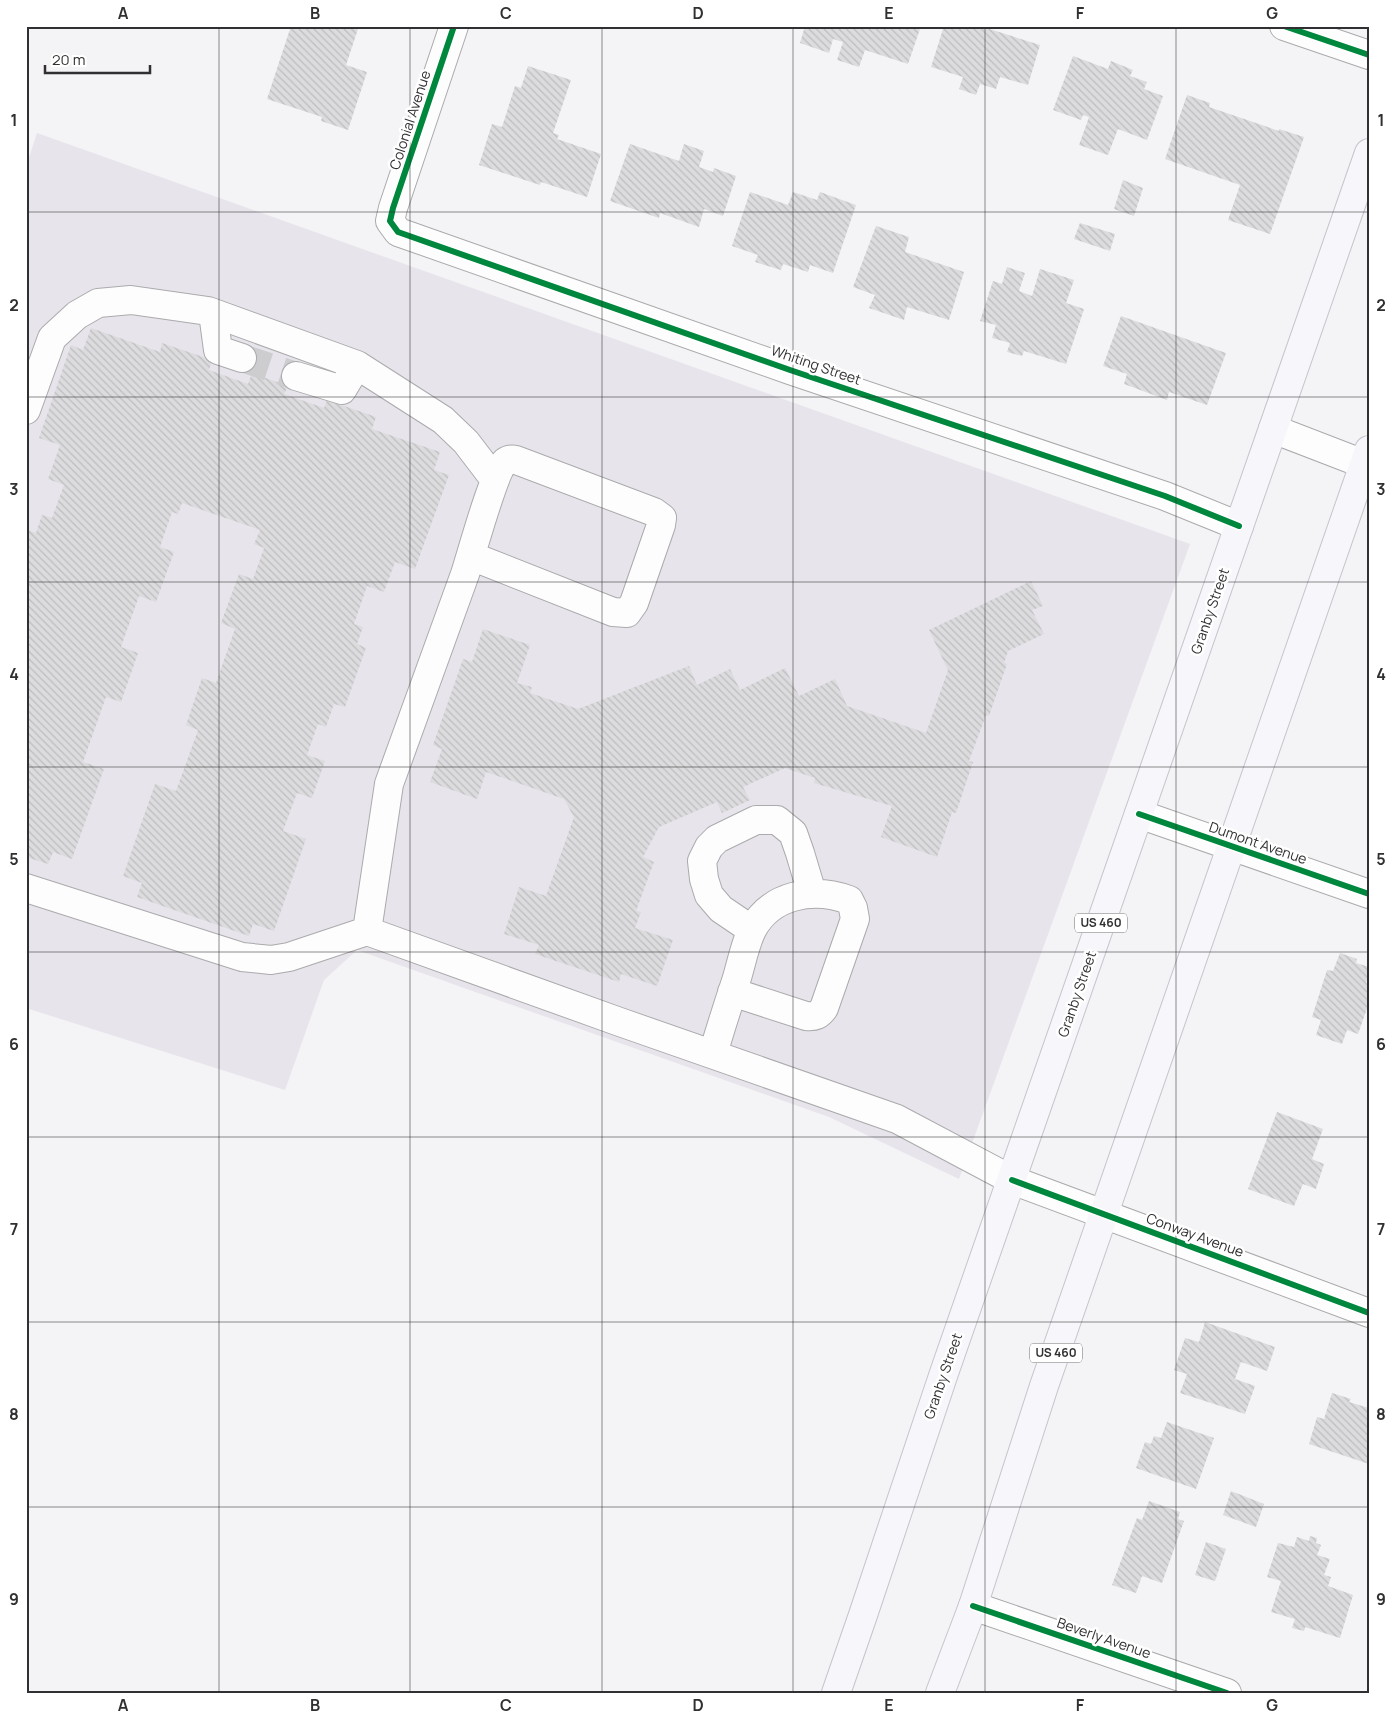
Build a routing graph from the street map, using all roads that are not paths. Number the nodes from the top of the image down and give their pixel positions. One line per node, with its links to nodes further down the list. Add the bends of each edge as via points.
1 (454, 26): 5 (street, Colonial Avenue)
2 (1284, 26): 3 (street)
3 (1369, 55)
4 (1369, 154): 11 (main road, Granby Street / US 460)
5 (390, 221): 14 (street, Whiting Street, via 398,232 790,370 1166,496)
6 (213, 313): 7 (street, via 218,350); 8 (street); 10 (street, via 131,300 98,303 77,315 52,338)
7 (242, 358)
8 (357, 365): 9 (street, via 342,390); 13 (street, via 442,420 466,442)
9 (296, 376)
10 (26, 410)
11 (1273, 429): 12 (street); 14 (main road, Granby Street / US 460)
12 (1367, 460): 17 (main road, US 460)
13 (495, 480): 15 (street); 15 (street, via 504,463 516,460 654,512 662,518 661,525 634,603 627,613 613,612)
14 (1239, 526): 16 (main road, Granby Street / US 460)
15 (471, 556): 22 (street, via 389,784)
16 (1139, 814): 17 (street, Dumont Avenue); 25 (main road, Granby Street / US 460)
17 (1231, 847): 20 (street, Dumont Avenue); 26 (main road, US 460)
18 (26, 888): 22 (street, via 242,957 271,960 289,957)
19 (812, 893): 21 (street, via 784,899 765,912); 21 (street, via 792,833 776,820 756,820 718,839 709,847 702,861 709,895 721,910); 23 (street, via 849,900 855,919 820,1014 806,1016)
20 (1369, 894)
21 (752, 930): 23 (street)
22 (368, 931): 24 (street, Conway Avenue)
23 (732, 992): 24 (street)
24 (713, 1054): 25 (street, Conway Avenue, via 897,1119)
25 (1012, 1180): 26 (street, Conway Avenue); 29 (main road, Granby Street / US 460)
26 (1104, 1214): 27 (street, Conway Avenue); 28 (main road, US 460)
27 (1369, 1313)
28 (973, 1606): 30 (main road, US 460); 31 (street, Beverly Avenue)
29 (836, 1693)
30 (940, 1693)
31 (1226, 1693)

